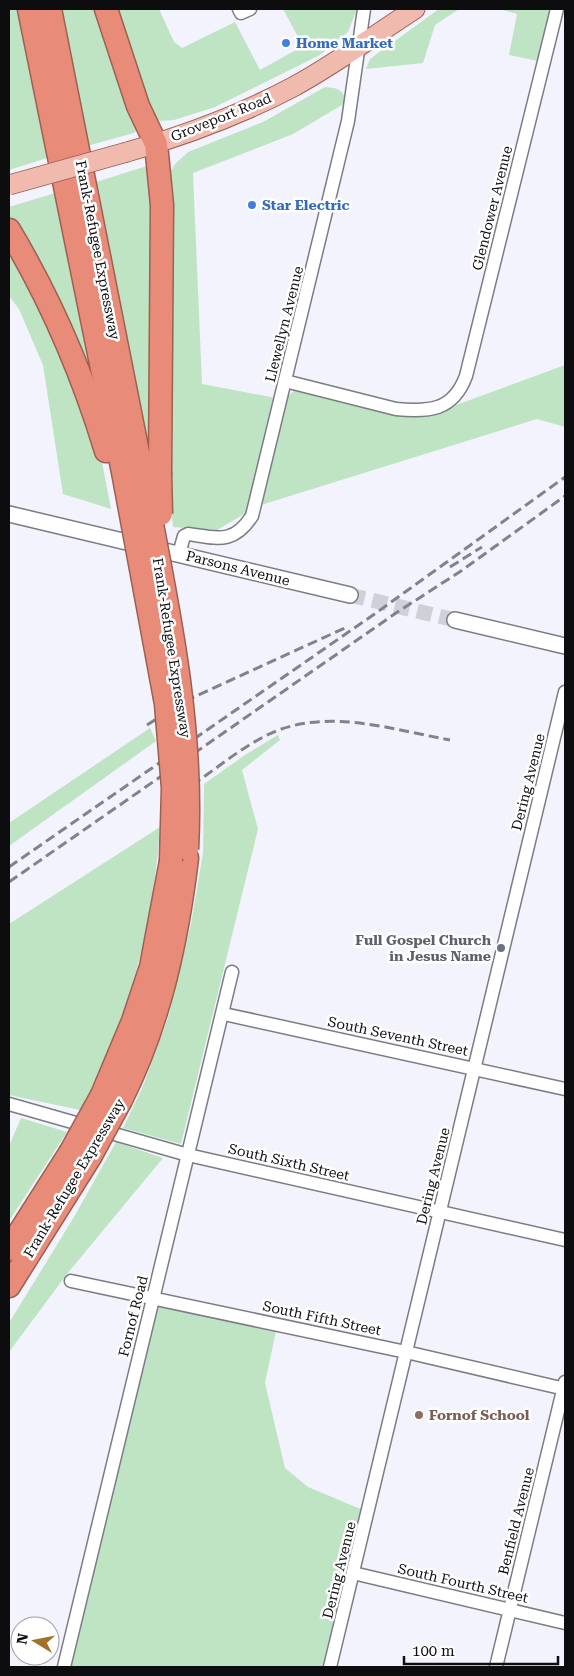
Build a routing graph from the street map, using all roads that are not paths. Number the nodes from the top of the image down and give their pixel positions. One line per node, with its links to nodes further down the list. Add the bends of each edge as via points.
1 (29, 9): 14 (highway, Frank-Refugee Expressway)
2 (50, 9): 14 (highway, Frank-Refugee Expressway)
3 (106, 9): 10 (highway, via 138,106)
4 (239, 9): 5 (street, via 241,13)
5 (250, 9)
6 (364, 9): 9 (street, Llewellyn Avenue)
7 (415, 9): 9 (main road, Groveport Road)
8 (557, 9): 13 (street, Glendower Avenue, via 466,376 458,394 442,406 428,410 396,409)
9 (360, 43): 10 (main road, Groveport Road, via 293,87); 13 (street, Llewellyn Avenue, via 348,121)
10 (156, 144): 11 (main road, Groveport Road, bridge); 14 (highway, via 162,205)
11 (9, 186)
12 (9, 230): 14 (highway, via 53,309)
13 (285, 381): 16 (street, Llewellyn Avenue, via 252,516 244,528 226,538 184,536)
14 (134, 472): 21 (highway, Frank-Refugee Expressway, bridge, via 171,749); 21 (highway, Frank-Refugee Expressway, bridge, via 162,580 185,722 189,777)
15 (9, 514): 16 (street, Parsons Avenue)
16 (179, 554): 17 (street, Parsons Avenue)
17 (350, 595)
18 (454, 620): 19 (street)
19 (565, 646)
20 (565, 692): 24 (street, Dering Avenue)
21 (179, 860): 28 (highway, Frank-Refugee Expressway, bridge, via 149,975 111,1097)
22 (232, 972): 23 (street, Fornof Road)
23 (224, 1014): 24 (street, South Seventh Street); 27 (street, Fornof Road)
24 (474, 1068): 25 (street, South Seventh Street); 29 (street, Dering Avenue)
25 (565, 1089)
26 (9, 1104): 27 (street, South Sixth Street)
27 (188, 1154): 29 (street, South Sixth Street); 35 (street, Fornof Road)
28 (80, 1155): 31 (highway, Frank-Refugee Expressway); 32 (highway, Frank-Refugee Expressway)
29 (440, 1212): 30 (street, South Sixth Street); 37 (street, Dering Avenue)
30 (565, 1240)
31 (34, 1247): 34 (highway, Frank-Refugee Expressway); 36 (highway)
32 (9, 1249)
33 (71, 1281): 35 (street, South Fifth Street)
34 (9, 1286)
35 (153, 1297): 37 (street, South Fifth Street); 42 (street, Fornof Road)
36 (9, 1298)
37 (406, 1352): 38 (street, South Fifth Street); 39 (street, Dering Avenue)
38 (565, 1387): 40 (street, Benfield Avenue)
39 (353, 1573): 40 (street, South Fourth Street); 43 (street, Dering Avenue)
40 (510, 1610): 41 (street, South Fourth Street); 44 (street, Benfield Avenue)
41 (565, 1623)
42 (64, 1667)
43 (330, 1667)
44 (496, 1667)

